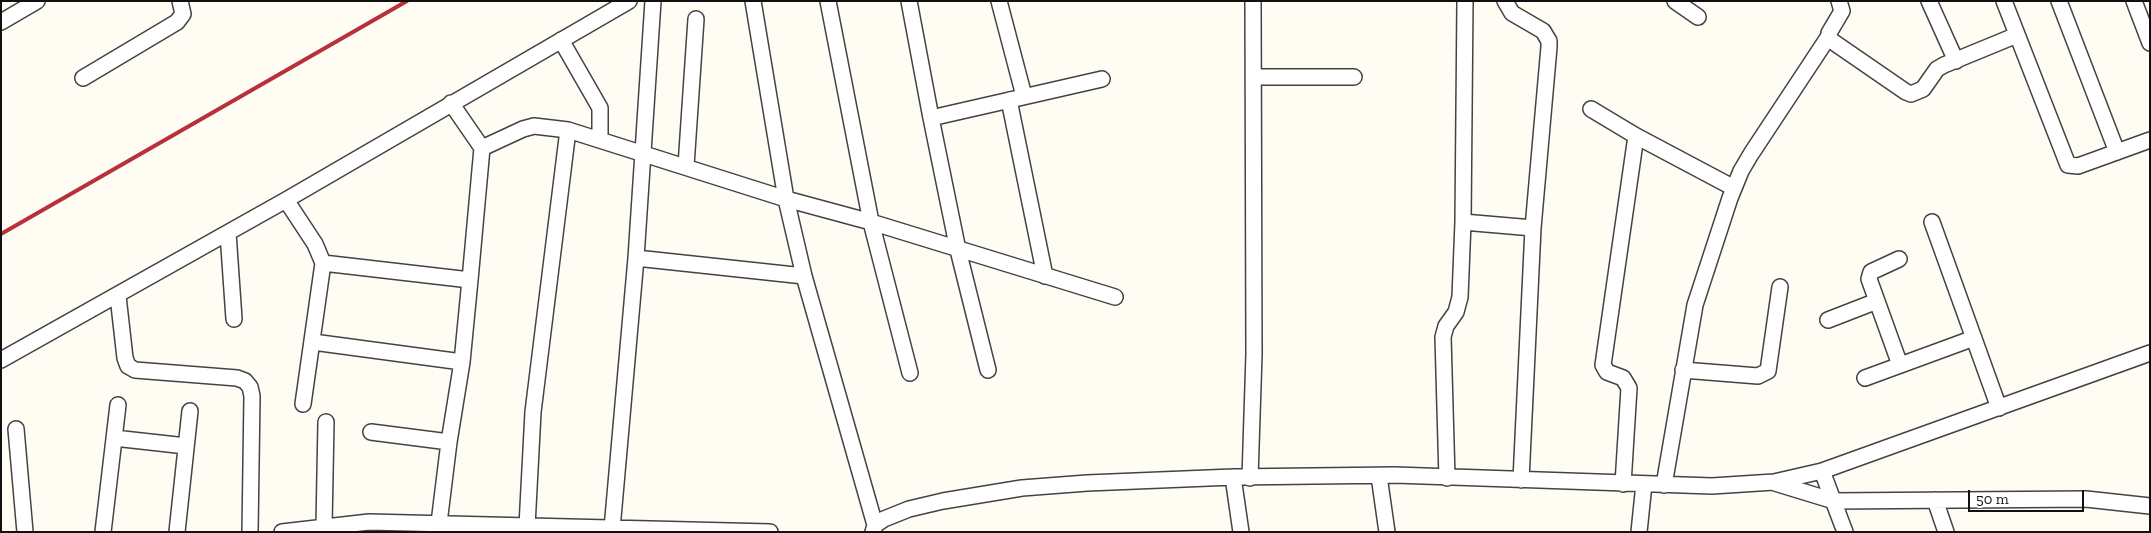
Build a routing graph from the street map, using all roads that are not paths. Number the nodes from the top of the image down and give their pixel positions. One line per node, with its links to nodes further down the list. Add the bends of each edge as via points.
1 (37, 1): 20 (street)
2 (180, 1): 28 (street, via 183,14 177,22)
3 (629, 1): 23 (street)
4 (653, 1): 41 (street)
5 (753, 1): 45 (street)
6 (828, 1): 46 (street)
7 (909, 1): 34 (street)
8 (999, 1): 30 (street)
9 (1254, 1): 26 (street)
10 (1465, 1): 47 (street)
11 (1505, 1): 49 (street, via 1512,14 1543,31 1549,41)
12 (1675, 1): 18 (street)
13 (1838, 1): 22 (street, via 1842,11)
14 (1929, 1): 25 (street)
15 (2004, 1): 21 (street)
16 (2059, 1): 40 (street)
17 (2134, 1): 24 (street)
18 (1698, 17)
19 (696, 19): 42 (street)
20 (1, 22)
21 (2017, 35): 25 (street); 40 (street, via 2068,165 2078,166)
22 (1829, 36): 25 (street, via 1832,42 1911,94 1923,89 1937,69); 43 (street, via 1751,154)
23 (561, 40): 32 (street); 37 (street, via 600,108)
24 (2150, 42)
25 (1956, 61)
26 (1253, 77): 27 (street); 87 (street, via 1254,354)
27 (1354, 77)
28 (83, 78)
29 (1102, 79): 30 (street)
30 (1024, 96): 31 (street)
31 (1009, 100): 34 (street); 56 (street)
32 (451, 103): 39 (street); 44 (street)
33 (1591, 109): 36 (street)
34 (931, 118): 51 (street)
35 (568, 130): 37 (street); 39 (street, via 534,126); 99 (street, via 534,412)
36 (1636, 136): 43 (street); 91 (street, via 1603,365 1607,372 1624,378 1629,388)
37 (600, 139): 41 (street)
38 (2150, 140): 40 (street)
39 (482, 148): 57 (street)
40 (2117, 152)
41 (644, 154): 42 (street); 52 (street)
42 (686, 166): 45 (street)
43 (1734, 188): 71 (street, via 1695,304)
44 (286, 200): 50 (street); 54 (street, via 315,244)
45 (786, 200): 46 (street); 55 (street)
46 (871, 222): 51 (street); 72 (street)
47 (1463, 222): 49 (street); 88 (street, via 1460,297 1443,337)
48 (1932, 222): 64 (street)
49 (1533, 228): 89 (street)
50 (228, 233): 59 (street); 62 (street)
51 (958, 250): 56 (street); 70 (street)
52 (636, 258): 55 (street); 101 (street)
53 (1899, 259): 61 (street, via 1871,272 1869,279)
54 (323, 263): 57 (street); 65 (street)
55 (804, 276): 102 (street)
56 (1045, 276): 60 (street)
57 (470, 280): 68 (street)
58 (1780, 287): 71 (street, via 1768,371 1758,376)
59 (118, 296): 67 (street); 106 (street, via 128,366 135,370 237,378 250,388)
60 (1115, 297)
61 (1877, 301): 63 (street); 69 (street)
62 (234, 318)
63 (1828, 320)
64 (1974, 338): 69 (street); 76 (street)
65 (313, 342): 68 (street); 74 (street)
66 (2150, 353): 76 (street)
67 (1, 360)
68 (462, 362): 82 (street)
69 (1900, 365): 73 (street)
70 (988, 370)
71 (1683, 370): 93 (street)
72 (910, 373)
73 (1865, 378)
74 (303, 404)
75 (118, 405): 81 (street)
76 (1999, 408): 84 (street)
77 (190, 412): 83 (street)
78 (326, 422): 98 (street)
79 (16, 429): 103 (street)
80 (371, 432): 82 (street)
81 (114, 438): 83 (street); 104 (street)
82 (449, 442): 97 (street)
83 (186, 446): 105 (street)
84 (1822, 471): 90 (street); 95 (street)
85 (1380, 476): 87 (street); 88 (street); 110 (street)
86 (1233, 477): 87 (street); 102 (street, via 1022,488 909,509 884,519); 109 (street)
87 (1250, 478)
88 (1447, 478): 89 (street)
89 (1521, 480): 91 (street)
90 (1774, 482): 93 (street); 95 (street)
91 (1624, 484): 92 (street)
92 (1644, 484): 93 (street); 111 (street)
93 (1664, 485)
94 (1935, 500): 95 (street); 96 (street, via 2086,499); 113 (street)
95 (1834, 501): 112 (street)
96 (2150, 506)
97 (439, 523): 99 (street); 100 (street)
98 (324, 526): 100 (street, via 369,522); 107 (street)
99 (527, 526): 101 (street)
100 (406, 527)
101 (612, 529): 108 (street)
102 (874, 529)
103 (25, 532)
104 (103, 532)
105 (177, 532)
106 (250, 532)
107 (282, 532)
108 (770, 532)
109 (1241, 532)
110 (1388, 532)
111 (1639, 532)
112 (1845, 532)
113 (1946, 532)

